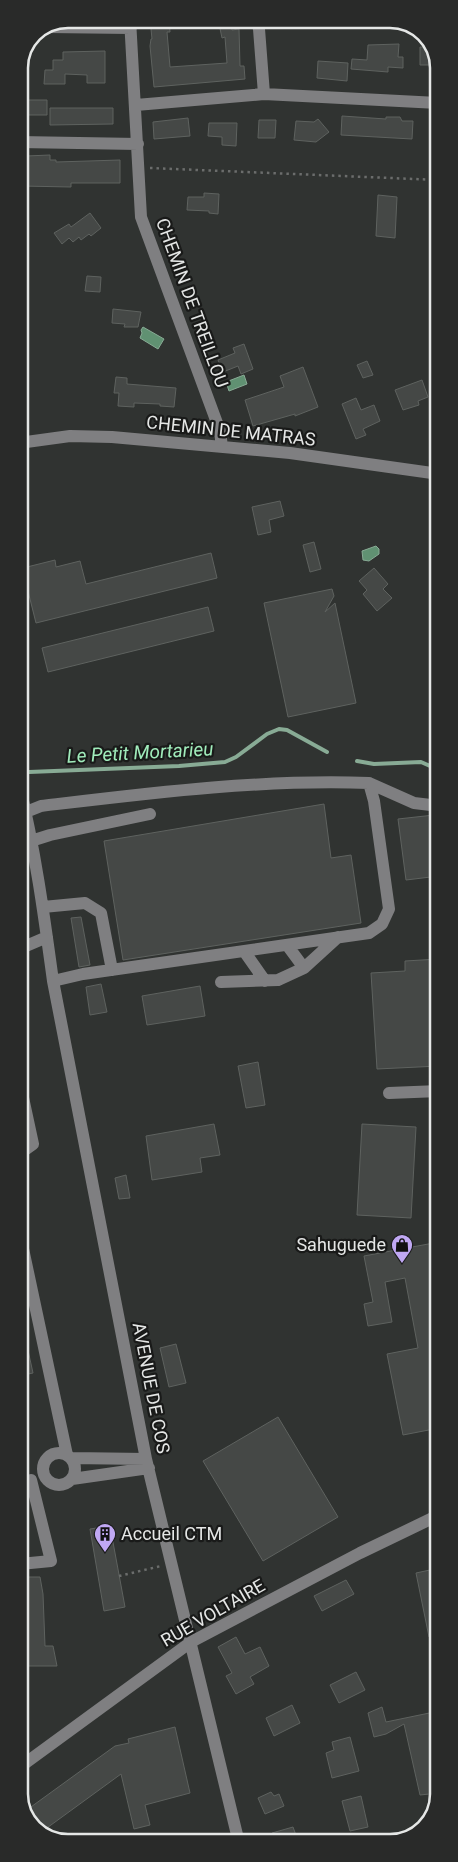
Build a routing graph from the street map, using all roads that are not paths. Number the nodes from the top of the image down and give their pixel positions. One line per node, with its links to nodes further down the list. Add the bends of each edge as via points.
1 (130, 28): 5 (street, CHEMIN DE TREILLOU)
2 (259, 28): 3 (street)
3 (264, 94): 4 (street); 5 (street)
4 (430, 103)
5 (136, 105): 7 (street, CHEMIN DE TREILLOU)
6 (28, 142): 7 (street)
7 (138, 144): 9 (street, CHEMIN DE TREILLOU, via 141,217 220,431)
8 (28, 442): 9 (street, CHEMIN DE MATRAS, via 70,436 112,437)
9 (222, 447): 10 (street, CHEMIN DE MATRAS)
10 (430, 473)
11 (369, 783): 12 (street, via 400,798); 13 (street, via 190,788 41,806); 19 (street, via 389,910 382,924 369,933)
12 (430, 805)
13 (28, 811)
14 (150, 814): 16 (street)
15 (28, 824): 16 (street, AVENUE DE COS)
16 (31, 841): 17 (street, AVENUE DE COS)
17 (43, 907): 18 (street, AVENUE DE COS); 24 (street, via 85,903 101,913)
18 (47, 937): 20 (street); 26 (street, AVENUE DE COS)
19 (338, 938): 21 (street); 23 (street)
20 (28, 944)
21 (287, 945): 22 (street); 23 (street)
22 (244, 951): 24 (street); 25 (street)
23 (304, 968): 25 (street, via 278,980)
24 (112, 970): 26 (street)
25 (265, 980): 27 (street)
26 (53, 981): 34 (street, AVENUE DE COS)
27 (221, 982)
28 (430, 1091): 29 (street)
29 (389, 1093)
30 (28, 1121): 31 (street, via 33,1144)
31 (28, 1148)
32 (28, 1271): 33 (street)
33 (69, 1456): 34 (street); 35 (street, via 56,1453 47,1458 43,1467); 36 (street, via 75,1468)
34 (148, 1463): 36 (street); 41 (street, AVENUE DE COS)
35 (45, 1477): 36 (street, via 58,1485); 37 (street)
36 (72, 1478)
37 (28, 1480)
38 (28, 1490): 40 (street, via 51,1561)
39 (430, 1519): 41 (street, RUE VOLTAIRE, via 351,1557)
40 (28, 1563)
41 (191, 1642): 42 (street, RUE VOLTAIRE); 43 (street, AVENUE DE COS)
42 (28, 1762)
43 (238, 1834)

